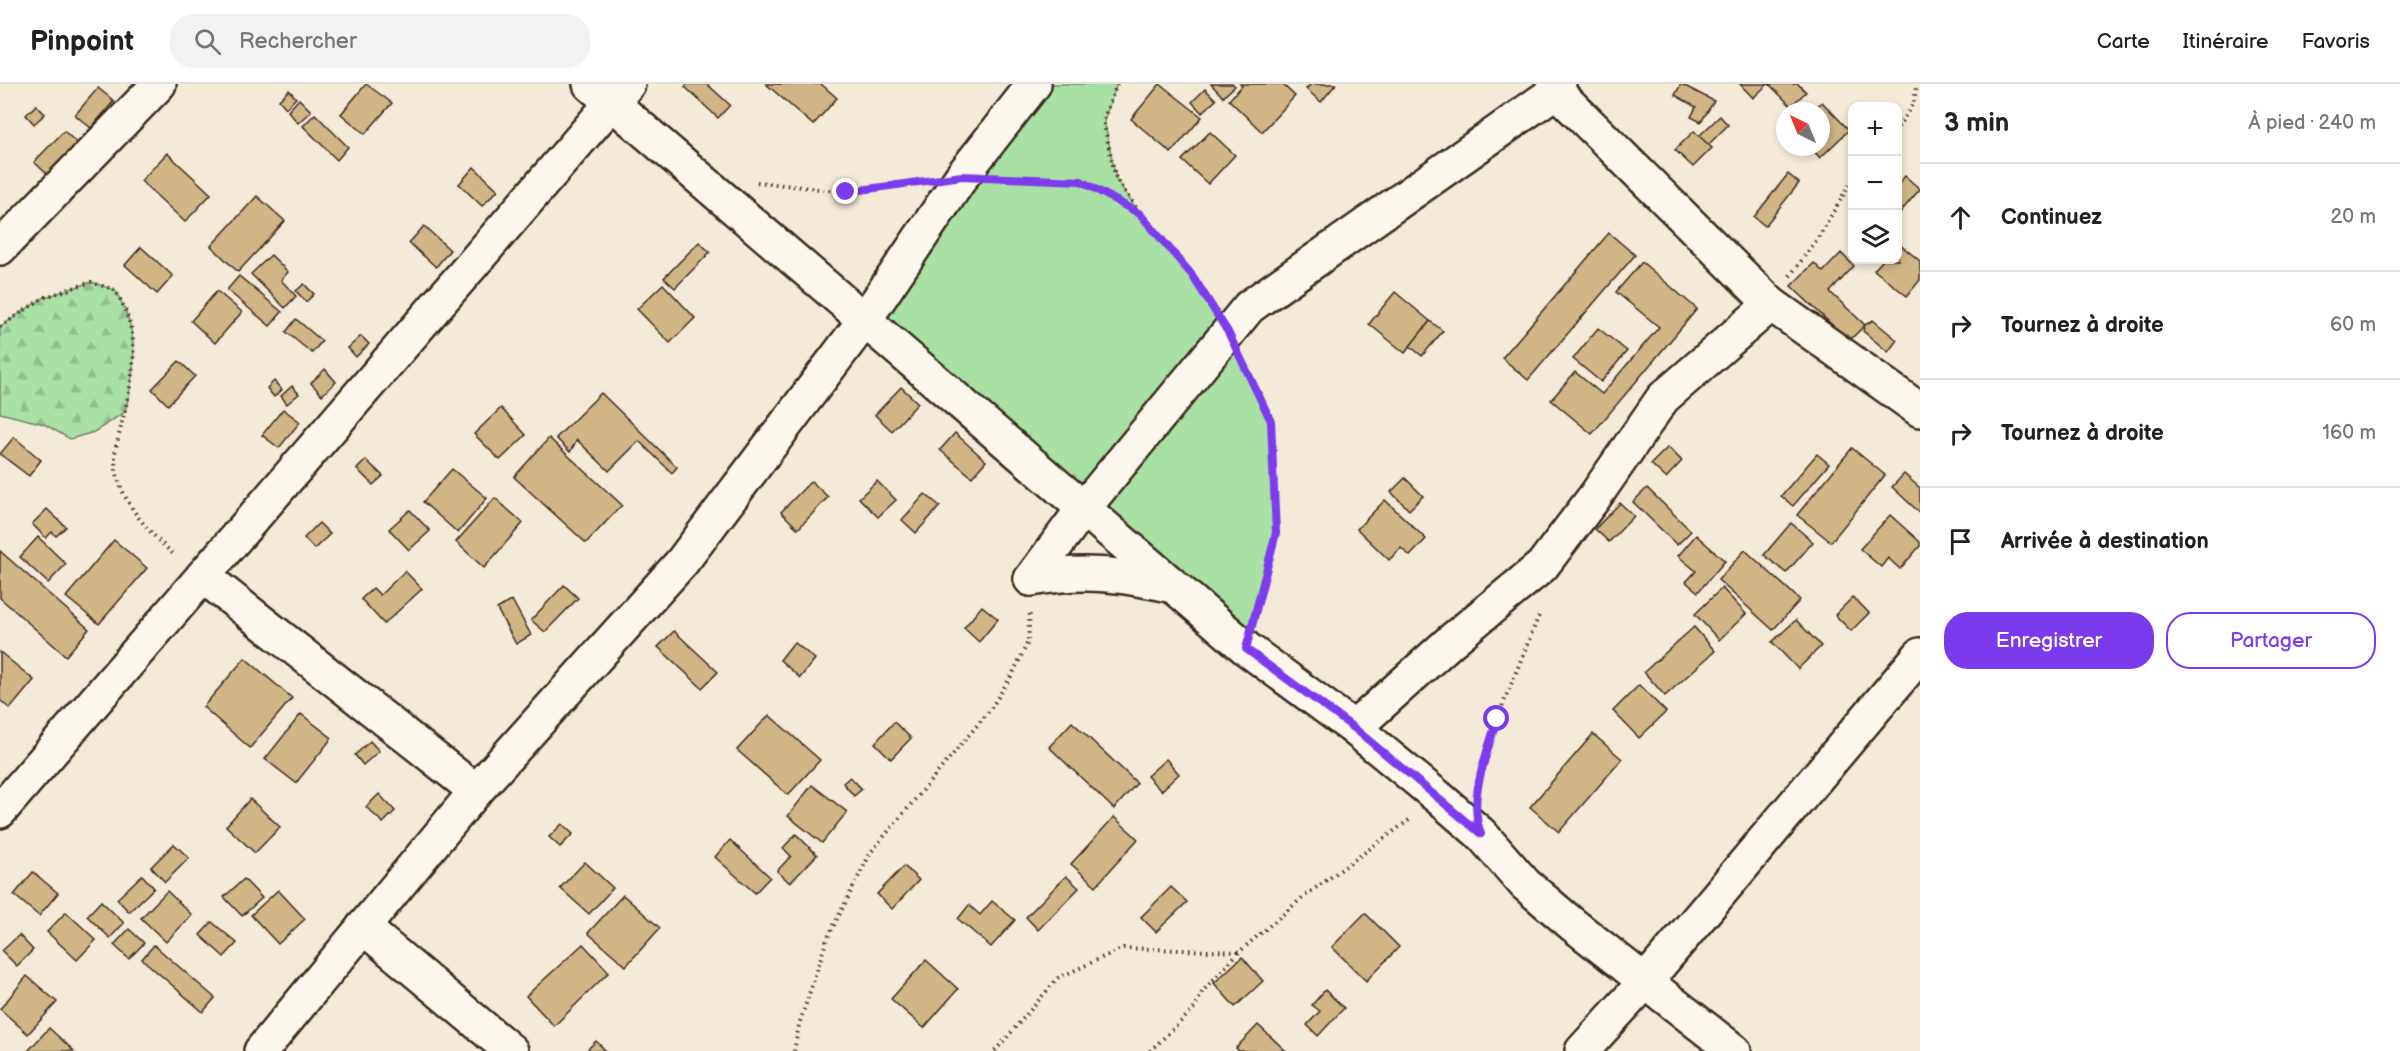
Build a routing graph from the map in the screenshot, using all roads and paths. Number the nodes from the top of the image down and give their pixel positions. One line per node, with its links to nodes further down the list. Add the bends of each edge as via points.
1 (159, 84): 12 (street)
2 (1034, 84): 8 (street)
3 (1118, 84): 11 (path, via 1104,120 1116,180)
4 (1917, 84): 7 (path, via 1914,102)
5 (1557, 87): 13 (street); 16 (street, via 1249,307)
6 (610, 90): 14 (street); 19 (street)
7 (1902, 121)
8 (962, 176): 9 (path, via 846,192); 11 (path, via 1081,181); 14 (street)
9 (751, 181)
10 (1848, 187): 13 (path, via 1818,238)
11 (1140, 214): 16 (path, via 1192,275)
12 (0, 248)
13 (1771, 304): 17 (street); 25 (street, via 1663,398 1542,566)
14 (864, 321): 18 (street); 26 (street, via 682,562)
15 (0, 327): 19 (path, via 43,298 91,282 115,290 126,308 135,363 115,458 120,487 139,518 166,548)
16 (1228, 332): 18 (street); 23 (path, via 1271,421 1276,533)
17 (1920, 410)
18 (1083, 508): 20 (street); 21 (street)
19 (203, 576): 26 (street); 28 (street)
20 (1031, 579): 21 (street, via 1065,573 1113,573); 35 (path, via 1028,642 1014,673 990,710 871,852 827,939)
21 (1172, 585): 23 (street)
22 (1544, 603): 29 (path, via 1497,719 1479,782 1475,819)
23 (1246, 649): 25 (street)
24 (1920, 655): 32 (street)
25 (1354, 728): 27 (street)
26 (476, 791): 30 (street)
27 (1438, 797): 29 (street); 31 (path, via 1302,898)
28 (0, 811)
29 (1481, 834): 32 (street, via 1525,884)
30 (363, 927): 33 (street); 34 (street)
31 (1239, 952): 36 (path, via 1123,948 1058,978); 37 (path, via 1202,992 1195,1008)
32 (1645, 982): 38 (street); 39 (street)
33 (261, 1051)
34 (511, 1051)
35 (794, 1051)
36 (995, 1051)
37 (1150, 1051)
38 (1582, 1051)
39 (1734, 1051)

